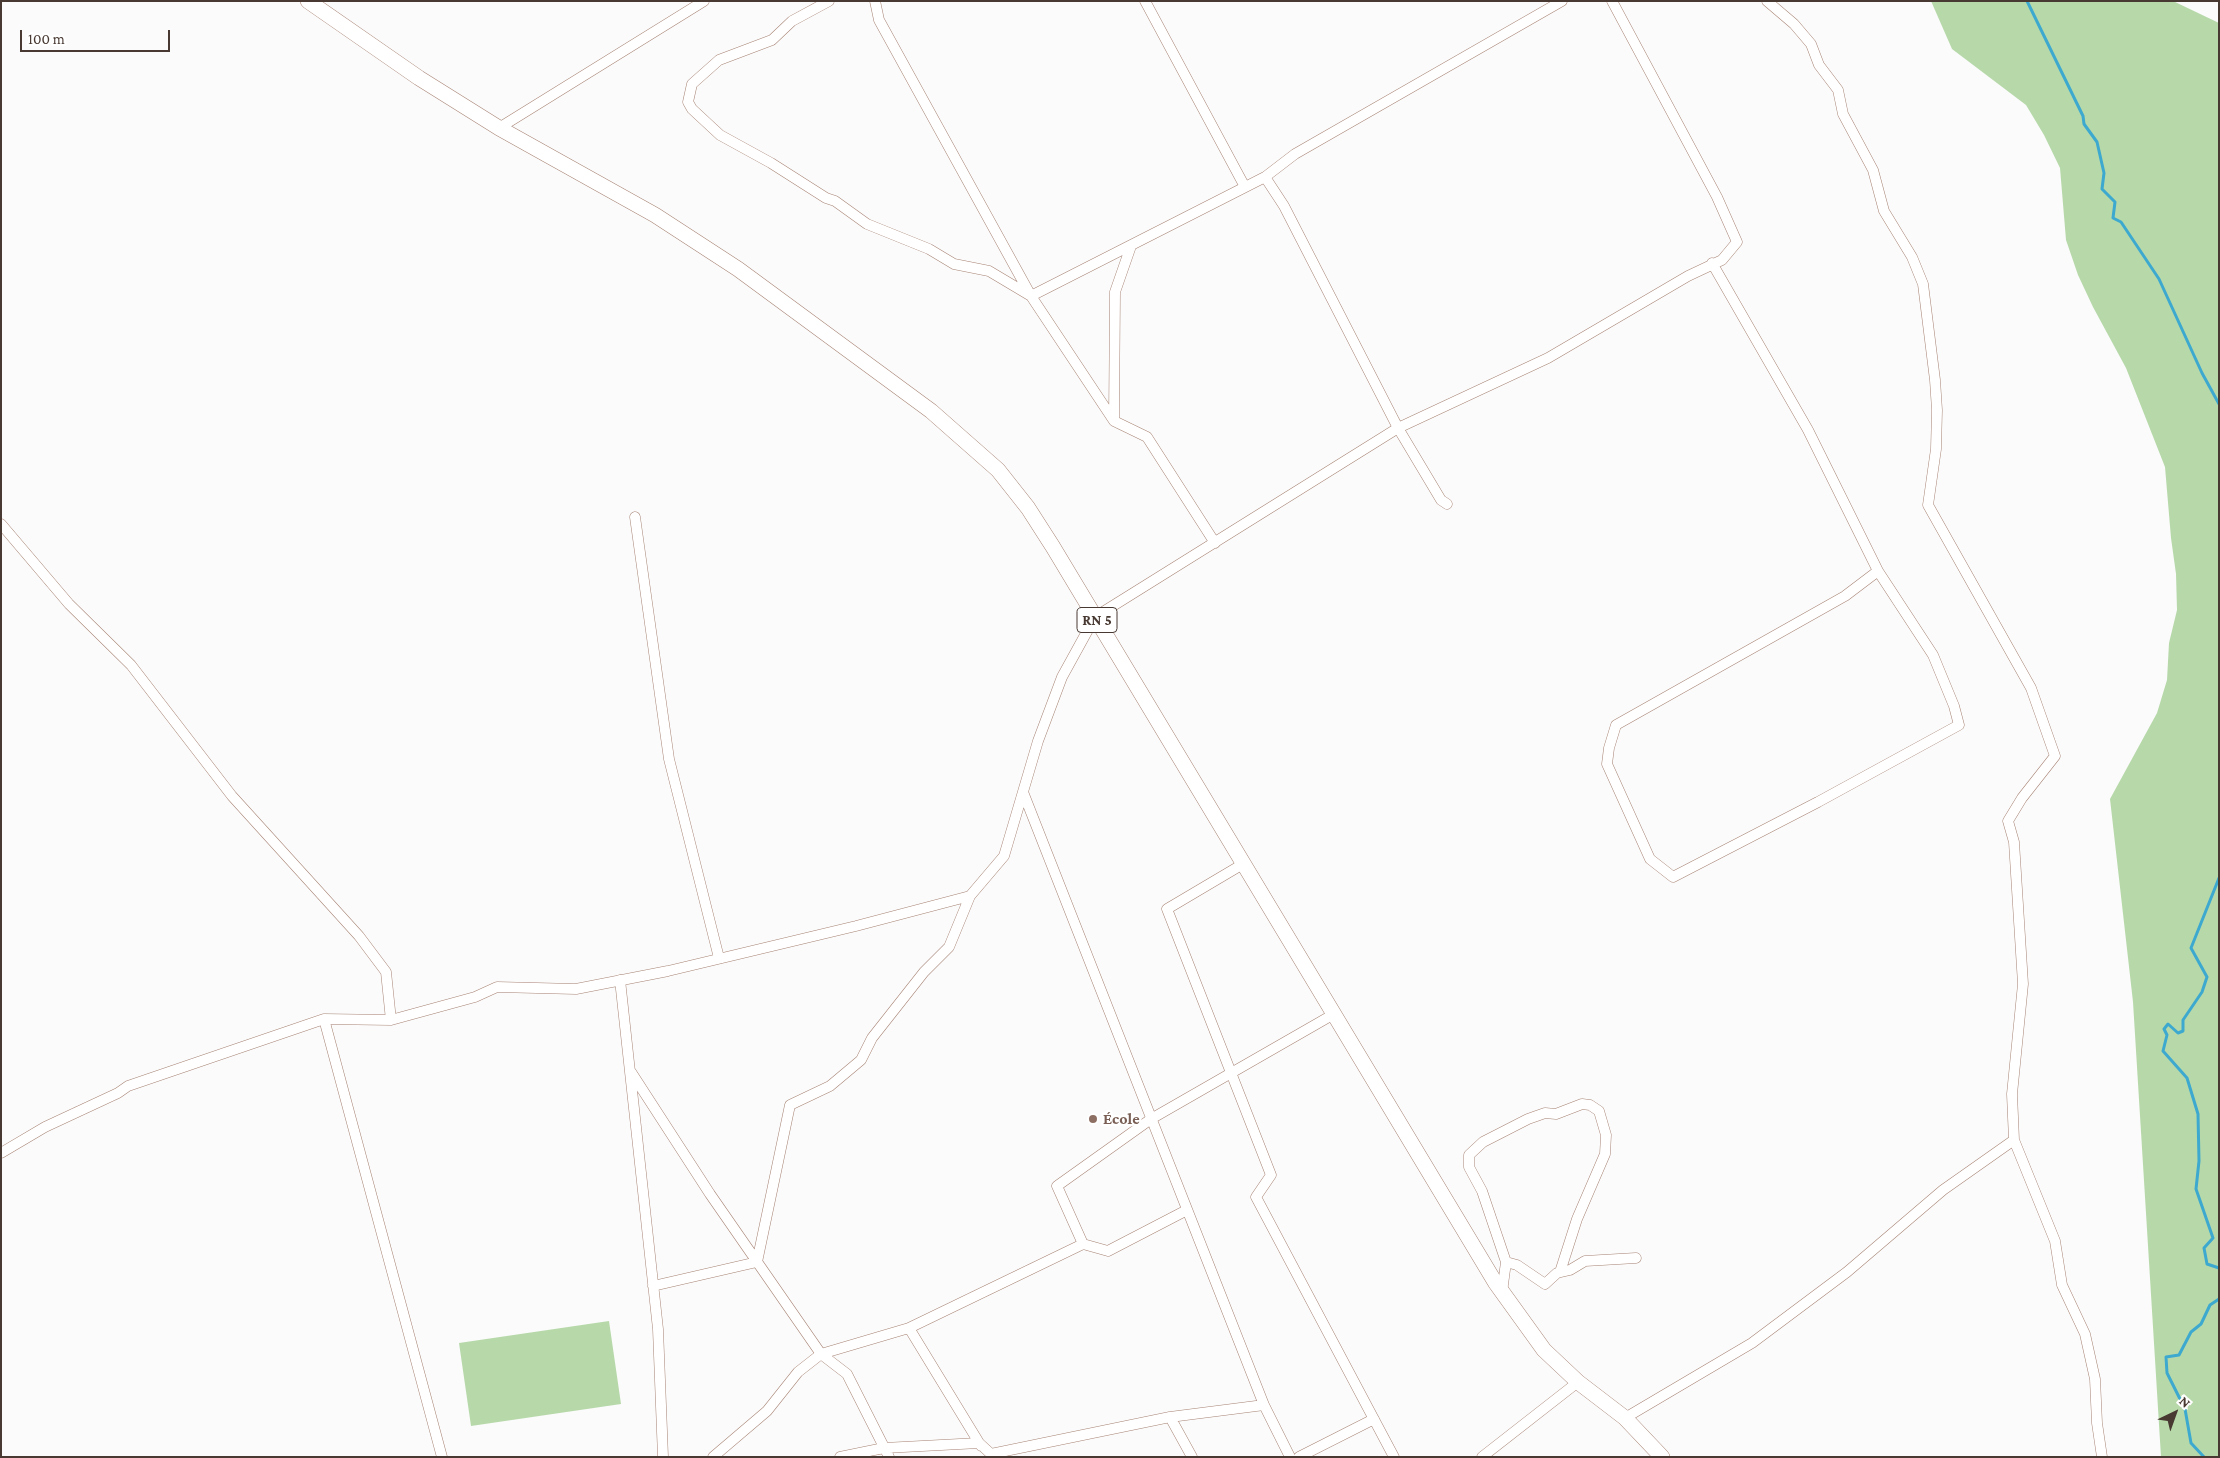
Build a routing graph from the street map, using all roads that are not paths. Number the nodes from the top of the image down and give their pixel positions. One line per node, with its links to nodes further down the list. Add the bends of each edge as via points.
1 (308, 1): 9 (main road, RN 5, via 419,78)
2 (704, 1): 9 (street)
3 (830, 1): 14 (street, via 792,21 772,40 719,60 692,84 688,102 692,110 720,135 835,201 867,224 954,264 989,271)
4 (875, 1): 14 (street, via 879,20)
5 (1145, 1): 11 (street)
6 (1562, 1): 10 (street, via 1295,154)
7 (1612, 1): 13 (street, via 1717,197 1737,242 1722,260)
8 (1767, 1): 34 (street, via 1811,44 1819,65 1838,90 1843,114 1873,170 1884,211 1912,256 1926,296 1936,402 1936,449 1928,505 2031,688 2055,756 2008,821 2014,842 2023,984 2012,1094)
9 (499, 128): 22 (main road, RN 5, via 647,210 701,244 931,411 984,456 1016,491)
10 (1265, 177): 11 (street); 16 (street, via 1284,206)
11 (1245, 188): 12 (street)
12 (1131, 246): 14 (street); 15 (street, via 1116,292)
13 (1712, 263): 16 (street, via 1548,358); 21 (street, via 1808,430)
14 (1031, 296): 15 (street)
15 (1114, 421): 20 (street, via 1147,437)
16 (1398, 428): 17 (street, via 1441,500); 20 (street)
17 (1447, 504)
18 (635, 517): 26 (street, via 669,759)
19 (1, 524): 30 (street, via 70,604 131,665 232,796 359,936 386,972)
20 (1215, 542): 22 (street)
21 (1878, 571): 21 (street, via 1845,596 1616,726 1607,764 1650,859 1673,877 1959,725 1933,655)
22 (1095, 617): 23 (street, via 1062,677); 24 (main road, RN 5)
23 (1023, 792): 25 (street, via 1004,856); 33 (street)
24 (1243, 864): 28 (main road, RN 5); 32 (street, via 1168,909)
25 (970, 896): 26 (street); 39 (street, via 948,946 872,1038 860,1060 830,1086 790,1105)
26 (719, 958): 27 (street)
27 (620, 980): 30 (street, via 576,989 497,988); 31 (street)
28 (1334, 1014): 32 (street); 43 (main road, RN 5)
29 (324, 1019): 30 (street); 35 (street, via 128,1086 45,1126); 54 (street)
30 (391, 1020)
31 (630, 1069): 39 (street); 42 (street)
32 (1232, 1073): 33 (street); 50 (street, via 1271,1175 1256,1197)
33 (1151, 1119): 36 (street); 37 (street, via 1057,1186)
34 (2014, 1140): 49 (street, via 1943,1190 1847,1272 1752,1343); 64 (street, via 2055,1241 2062,1285 2085,1334 2095,1379 2096,1423)
35 (1, 1153)
36 (1187, 1210): 37 (street, via 1108,1251); 47 (street)
37 (1083, 1244): 44 (street)
38 (1636, 1258): 41 (street, via 1585,1261)
39 (757, 1262): 42 (street); 45 (street)
40 (1506, 1262): 41 (street, via 1517,1265 1545,1284); 41 (street, via 1482,1191 1469,1168 1469,1155 1483,1142 1528,1119 1590,1104 1599,1111 1606,1135 1605,1154 1577,1219); 43 (street)
41 (1560, 1272)
42 (653, 1286): 55 (street)
43 (1502, 1293): 46 (main road, RN 5, via 1536,1341)
44 (909, 1328): 45 (street); 51 (street)
45 (821, 1354): 52 (street, via 847,1374); 56 (street, via 798,1372 767,1411)
46 (1578, 1382): 49 (main road, RN 5); 62 (street)
47 (1264, 1405): 48 (street); 59 (street)
48 (1170, 1417): 53 (street); 58 (street)
49 (1625, 1418): 63 (main road, RN 5)
50 (1374, 1419): 60 (street); 61 (street)
51 (979, 1443): 52 (street); 53 (street)
52 (886, 1453): 57 (street)
53 (990, 1456)
54 (442, 1457)
55 (663, 1457)
56 (713, 1457)
57 (840, 1457)
58 (1192, 1457)
59 (1290, 1457)
60 (1299, 1457)
61 (1394, 1457)
62 (1482, 1457)
63 (1662, 1457)
64 (2102, 1457)

